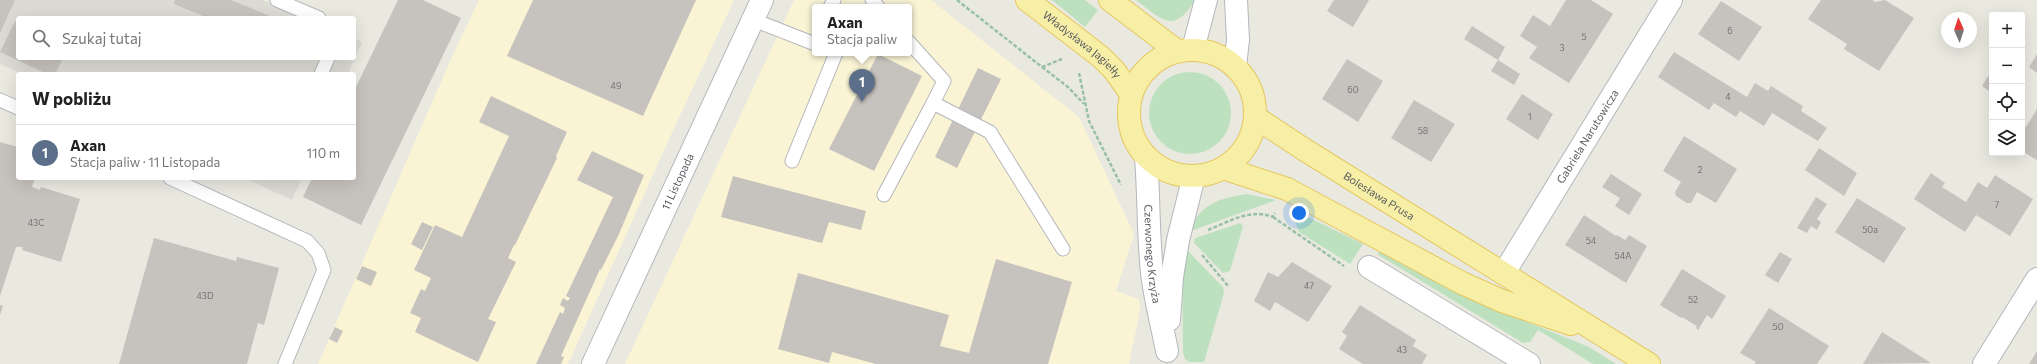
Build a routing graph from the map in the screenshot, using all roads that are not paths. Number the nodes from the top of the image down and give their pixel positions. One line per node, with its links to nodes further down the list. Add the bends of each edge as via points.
1 (277, 0): 8 (lane)
2 (762, 0): 9 (street, 11 Listopada)
3 (1027, 0): 17 (main road, Władysława Jagiełły, via 1101,57)
4 (1110, 0): 12 (main road)
5 (1206, 0): 12 (street)
6 (1236, 0): 15 (street, via 1238,40)
7 (1671, 0): 30 (street, Gabriela Narutowicza)
8 (314, 16)
9 (754, 20): 10 (lane); 36 (street, 11 Listopada)
10 (812, 42)
11 (912, 45): 19 (lane, via 944,81)
12 (1185, 50): 15 (main road, via 1208,52 1222,57); 17 (main road, via 1162,57 1148,66)
13 (835, 56): 23 (lane)
14 (327, 60): 16 (lane)
15 (1235, 66): 21 (main road, via 1251,89)
16 (322, 72)
17 (1131, 94): 22 (main road, via 1128,111 1130,128)
18 (0, 100): 20 (lane)
19 (933, 103): 27 (lane); 28 (lane, via 990,132)
20 (16, 107)
21 (1255, 117): 24 (main road, via 1246,146 1236,159); 30 (main road, Bolesława Prusa)
22 (1146, 157): 25 (main road, via 1160,168 1176,174); 34 (street, Czerwonego Krzyża, via 1150,195 1152,274)
23 (792, 161)
24 (1223, 168): 25 (main road, via 1209,174); 32 (main road, Bolesława Prusa, via 1287,188)
25 (1194, 176): 34 (street, Czerwonego Krzyża, via 1178,240 1172,277)
26 (174, 180): 35 (lane, via 307,241 318,253 324,270)
27 (884, 195)
28 (1063, 249)
29 (1369, 267): 37 (street)
30 (1504, 273): 32 (main road); 33 (main road, Bolesława Prusa)
31 (2037, 279): 39 (street)
32 (1462, 283): 33 (main road, Bolesława Prusa, via 1547,318)
33 (1595, 331): 38 (main road, Bolesława Prusa)
34 (1166, 357)
35 (286, 364)
36 (593, 364)
37 (1529, 364)
38 (1649, 364)
39 (1984, 364)

